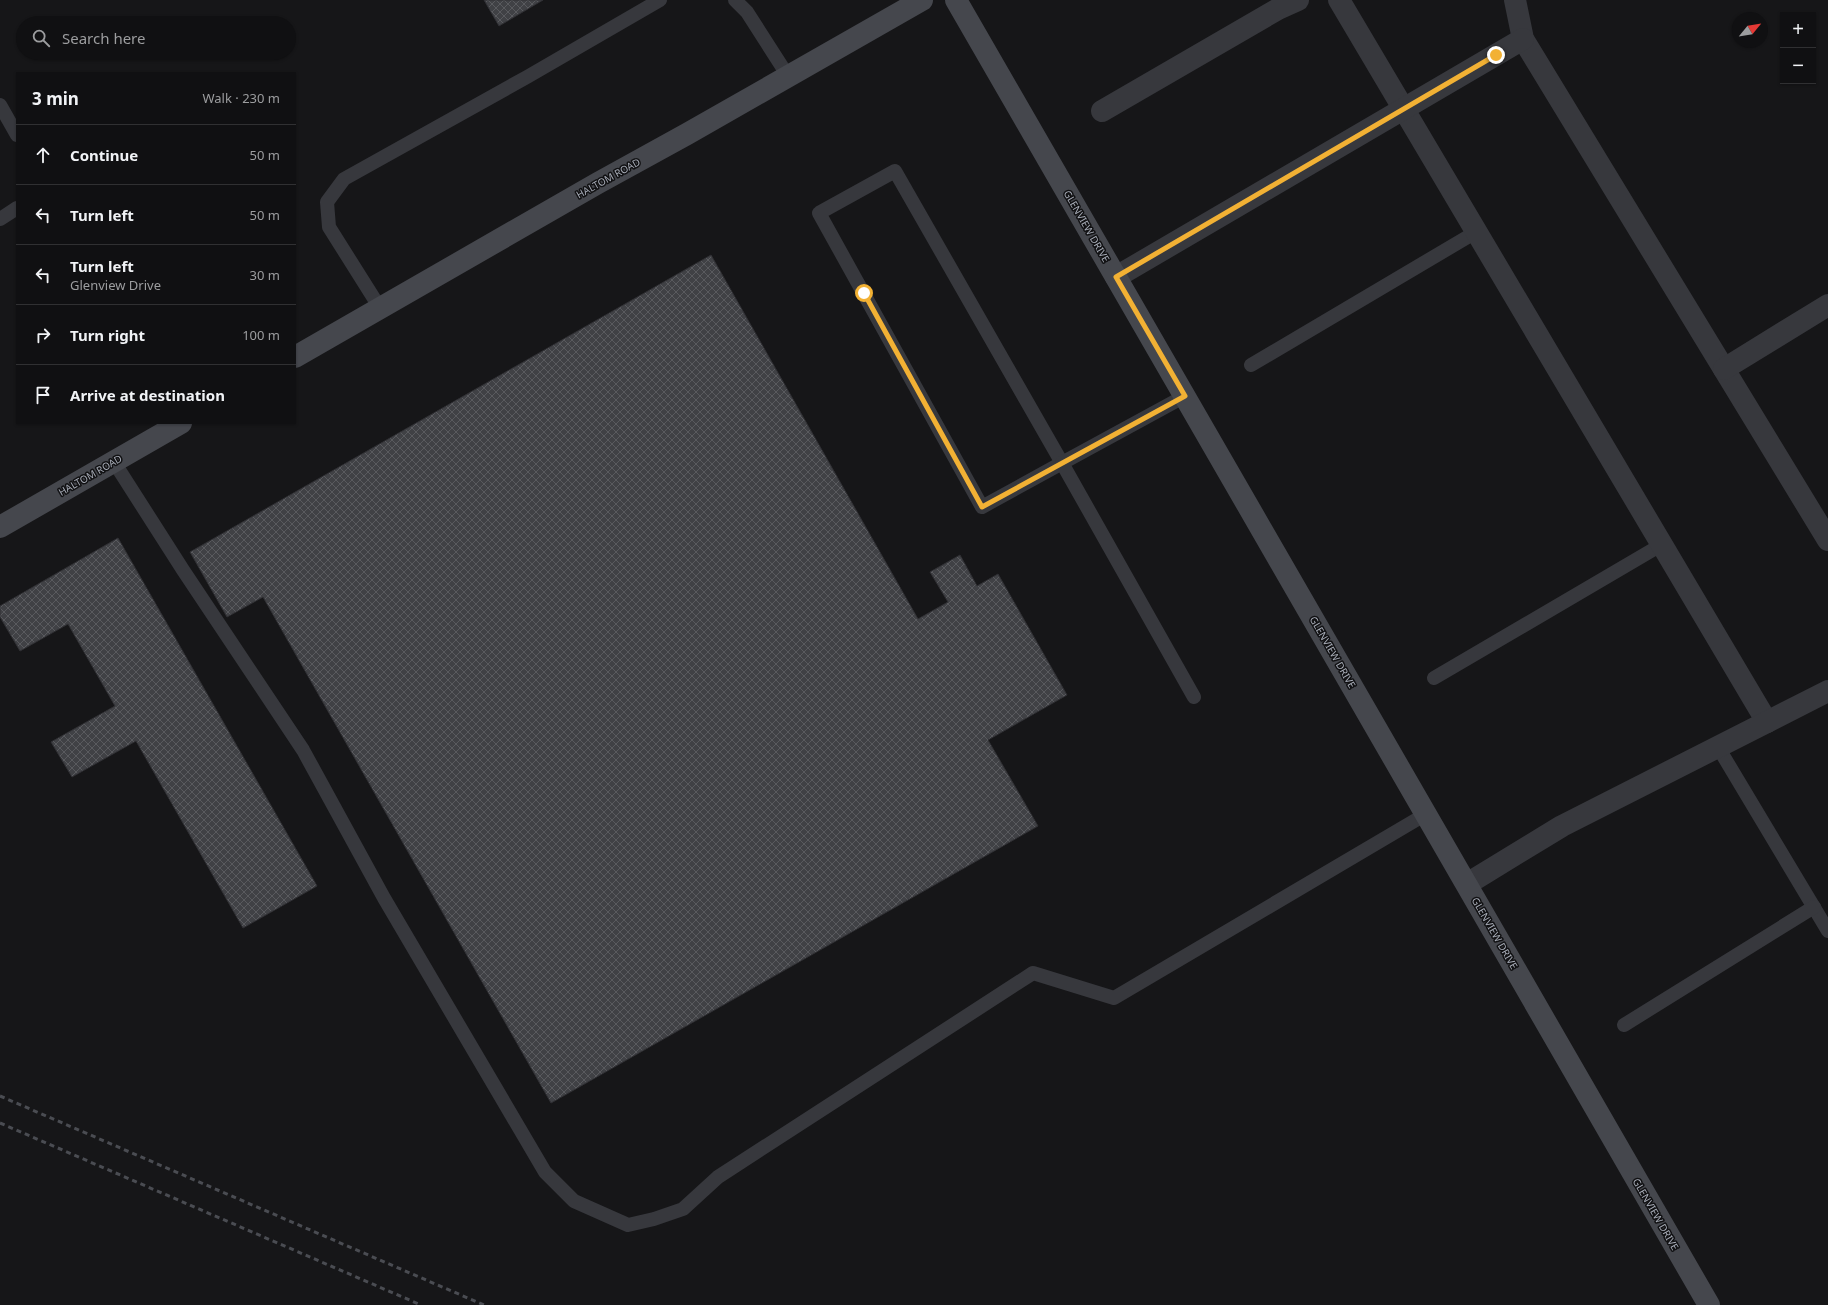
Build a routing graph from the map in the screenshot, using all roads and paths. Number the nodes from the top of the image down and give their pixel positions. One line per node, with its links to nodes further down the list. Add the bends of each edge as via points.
1 (660, 0): 19 (lane, via 344,179 327,202 329,227)
2 (735, 0): 9 (lane, via 747,12)
3 (922, 0): 9 (main road, HALTOM ROAD)
4 (956, 0): 17 (main road, GLENVIEW DRIVE)
5 (1298, 0): 12 (street, via 1278,9)
6 (1339, 0): 11 (street)
7 (1515, 0): 8 (street)
8 (1523, 39): 11 (street); 22 (street)
9 (788, 76): 19 (main road, HALTOM ROAD)
10 (0, 104): 13 (lane)
11 (1403, 109): 16 (street); 17 (street)
12 (1102, 111)
13 (16, 133)
14 (16, 209): 15 (lane)
15 (0, 219)
16 (1476, 232): 21 (lane); 29 (street)
17 (1116, 277): 23 (main road, GLENVIEW DRIVE)
18 (1828, 305): 22 (street)
19 (380, 308): 20 (main road, HALTOM ROAD)
20 (296, 356)
21 (1251, 365)
22 (1724, 368): 28 (street)
23 (1185, 396): 26 (lane); 35 (main road, GLENVIEW DRIVE)
24 (179, 424): 25 (main road, HALTOM ROAD)
25 (114, 462): 27 (main road, HALTOM ROAD); 35 (lane, via 182,570 303,750 384,898 545,1172 574,1201 628,1225 683,1208 718,1177 1033,972 1114,998)
26 (1062, 463): 26 (lane, via 895,171 819,213 982,507); 32 (lane)
27 (0, 527)
28 (1826, 532)
29 (1662, 545): 30 (lane); 33 (street)
30 (1434, 678)
31 (1828, 691): 33 (street)
32 (1194, 697)
33 (1767, 722): 34 (street)
34 (1718, 747): 36 (street, via 1562,826); 37 (lane)
35 (1426, 814): 36 (main road, GLENVIEW DRIVE)
36 (1467, 884): 40 (main road, GLENVIEW DRIVE)
37 (1814, 907): 38 (lane); 39 (lane)
38 (1828, 931)
39 (1624, 1025)
40 (1709, 1305)

